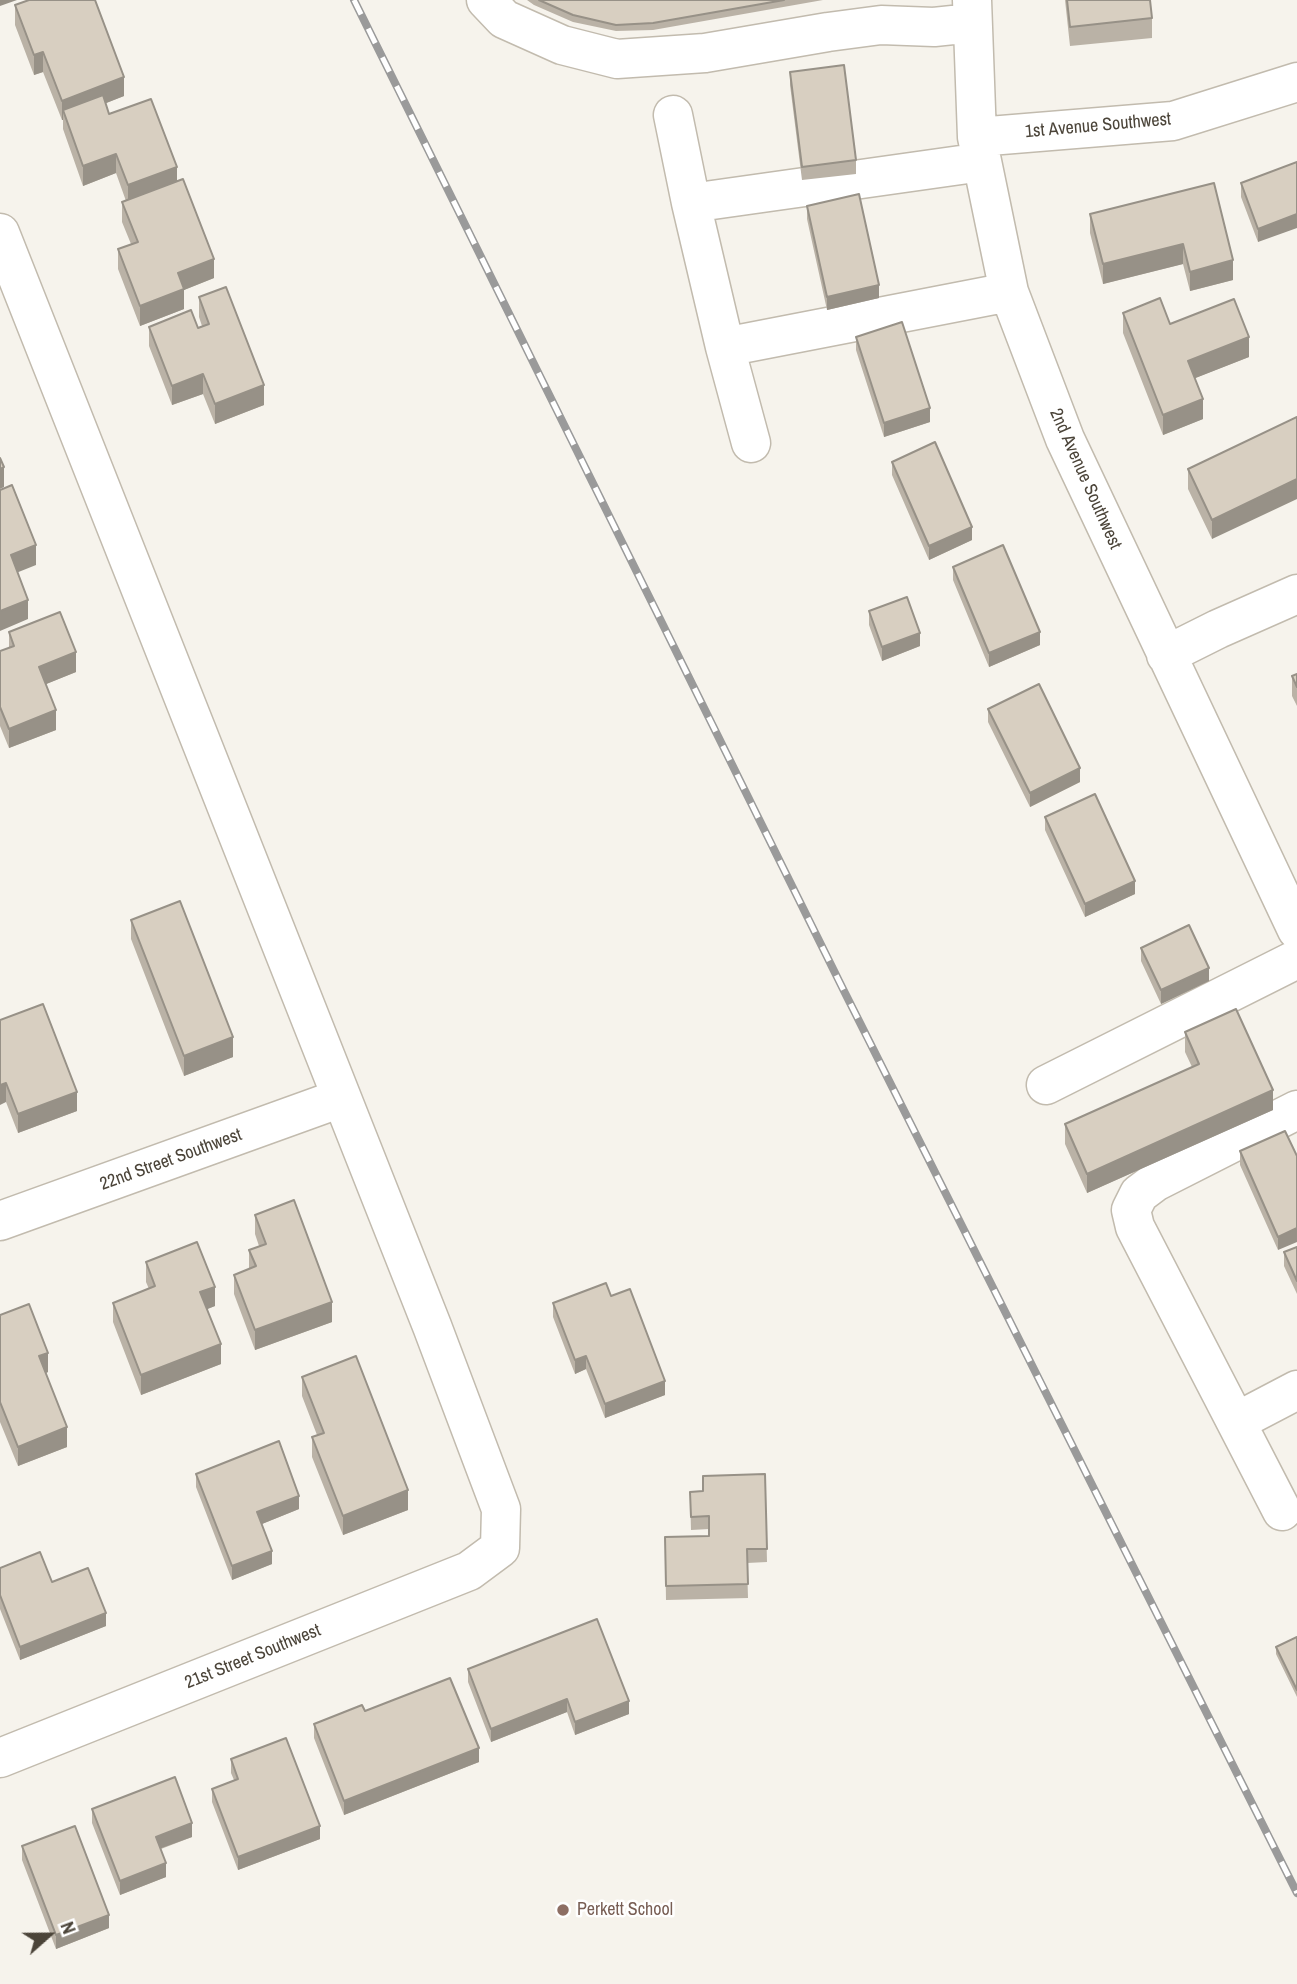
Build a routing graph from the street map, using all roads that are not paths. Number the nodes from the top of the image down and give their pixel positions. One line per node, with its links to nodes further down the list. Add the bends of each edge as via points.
1 (486, 0): 2 (street, via 504,19 562,45 617,59 705,53 881,25 934,27)
2 (972, 12): 5 (street, 2nd Avenue Southwest)
3 (1297, 82): 5 (street, 1st Avenue Southwest, via 1173,121)
4 (673, 115): 6 (street)
5 (980, 150): 6 (street, 1st Avenue Southwest); 8 (street, 2nd Avenue Southwest)
6 (691, 203): 9 (street)
7 (0, 233): 16 (street)
8 (1009, 292): 9 (street); 12 (street, 2nd Avenue Southwest, via 1065,439)
9 (725, 347): 10 (street)
10 (751, 443)
11 (1297, 594): 12 (street)
12 (1166, 655): 13 (street, 2nd Avenue Southwest)
13 (1297, 930)
14 (1297, 959): 15 (street)
15 (1046, 1085)
16 (341, 1098): 18 (street, 22nd Street Southwest); 22 (street, 21st Street Southwest, via 501,1509 500,1548 469,1571)
17 (1297, 1111): 20 (street, via 1155,1182 1139,1194 1131,1210 1135,1227)
18 (0, 1221)
19 (1297, 1390): 20 (street)
20 (1236, 1422): 21 (street)
21 (1282, 1511)
22 (0, 1758)

